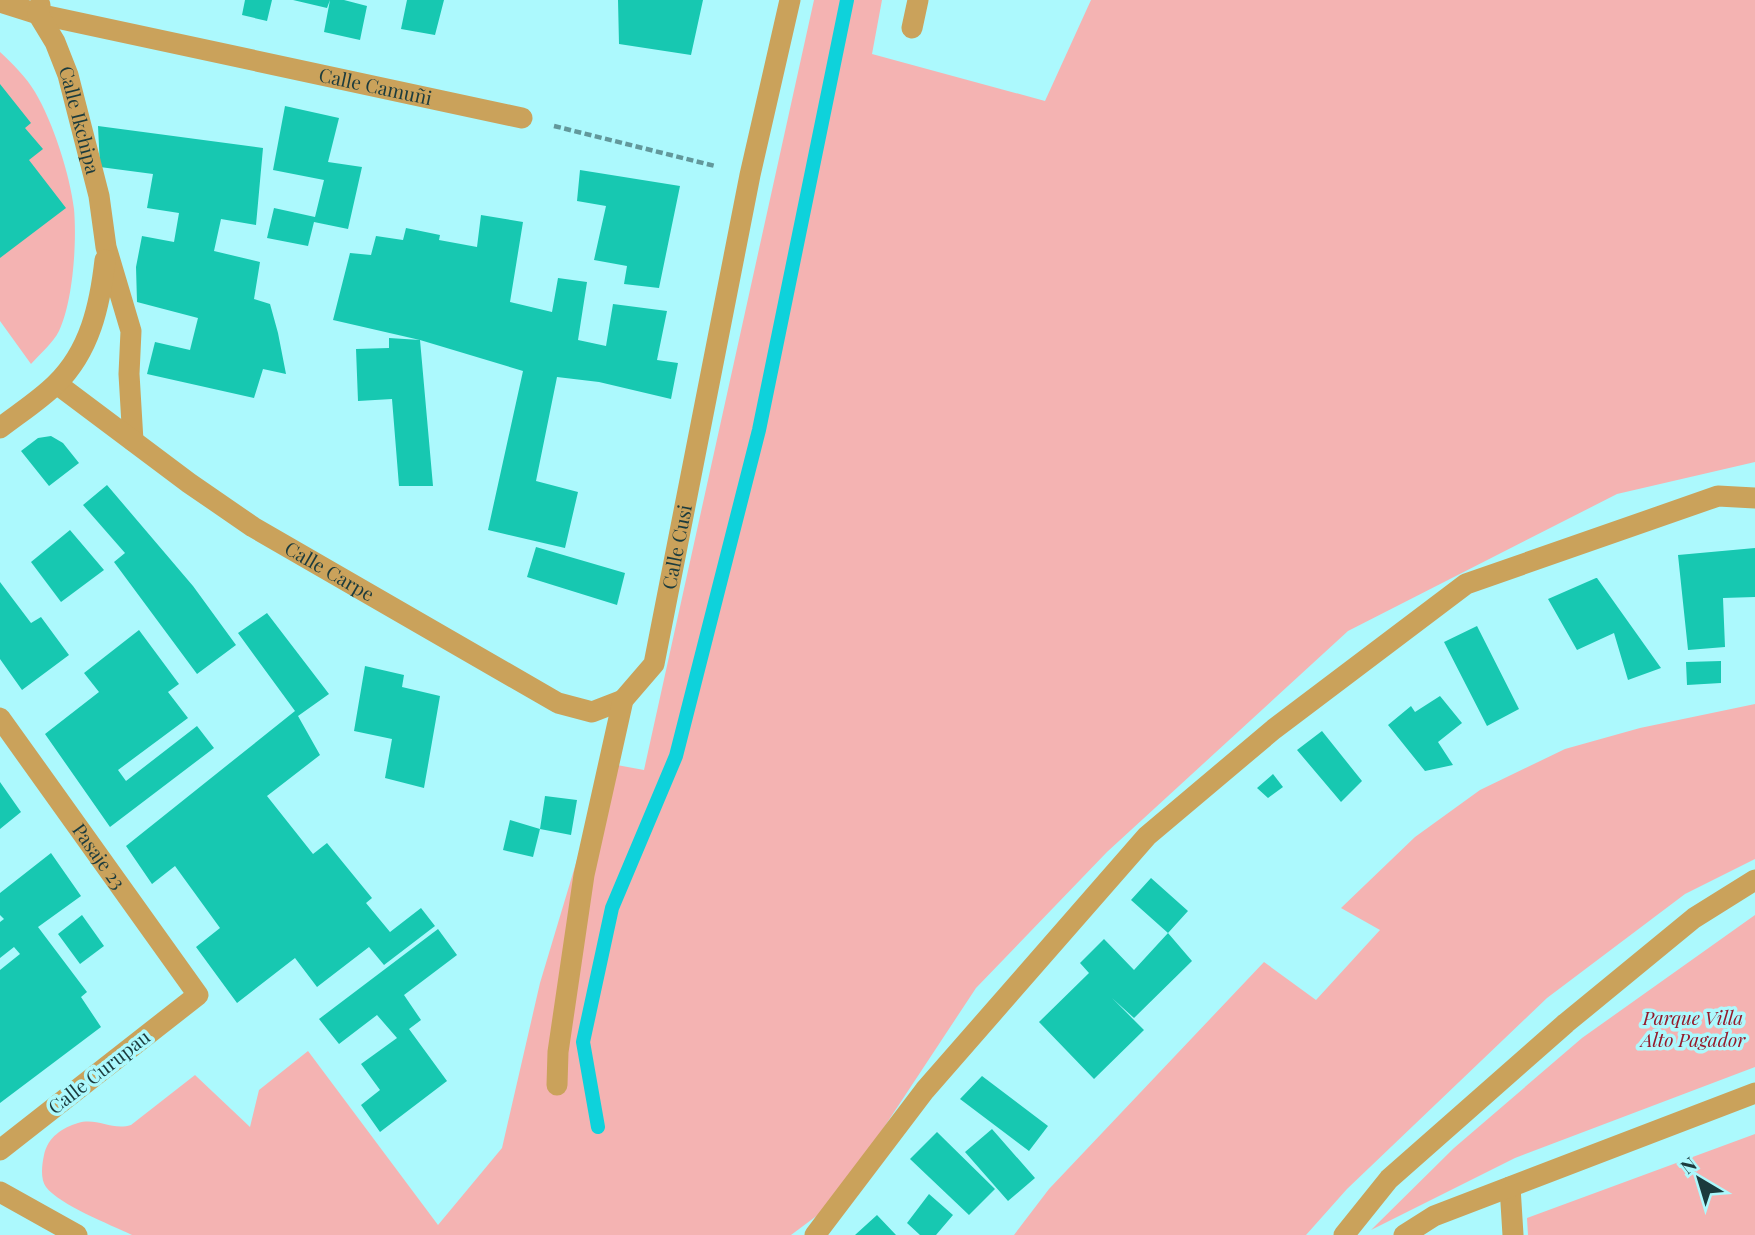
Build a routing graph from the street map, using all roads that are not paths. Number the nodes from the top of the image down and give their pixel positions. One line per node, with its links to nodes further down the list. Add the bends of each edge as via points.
1 (790, 0): 12 (street, Calle Cusi, via 750,175 654,664)
2 (918, 0): 5 (street)
3 (0, 2): 4 (street, Calle Camuñi)
4 (40, 7): 6 (street, Calle Camuñi); 7 (street, Calle Ikchipa, via 68,75 99,196)
5 (912, 28)
6 (522, 118)
7 (106, 247): 8 (street, Calle Ikchipa, via 101,297 87,343); 10 (street, Calle Ikchipa, via 131,331)
8 (57, 384): 9 (street, Calle Ikchipa); 10 (street, Calle Carpe)
9 (0, 428)
10 (133, 442): 12 (street, Calle Carpe, via 253,527 558,703 592,712)
11 (1755, 498): 22 (street, via 1718,496 1466,584 1274,729 1147,836 925,1090)
12 (623, 700): 16 (street, Calle Cusi, via 584,875)
13 (0, 718): 15 (street, Pasaje 23)
14 (1755, 880): 23 (street, via 1694,918 1566,1023 1390,1179)
15 (198, 995): 18 (street, Calle Curupau)
16 (557, 1085)
17 (1755, 1093): 19 (street)
18 (0, 1150)
19 (1510, 1187): 24 (street, via 1434,1216); 25 (street)
20 (0, 1192): 21 (street)
21 (77, 1235)
22 (815, 1235)
23 (1344, 1235)
24 (1404, 1235)
25 (1513, 1235)

